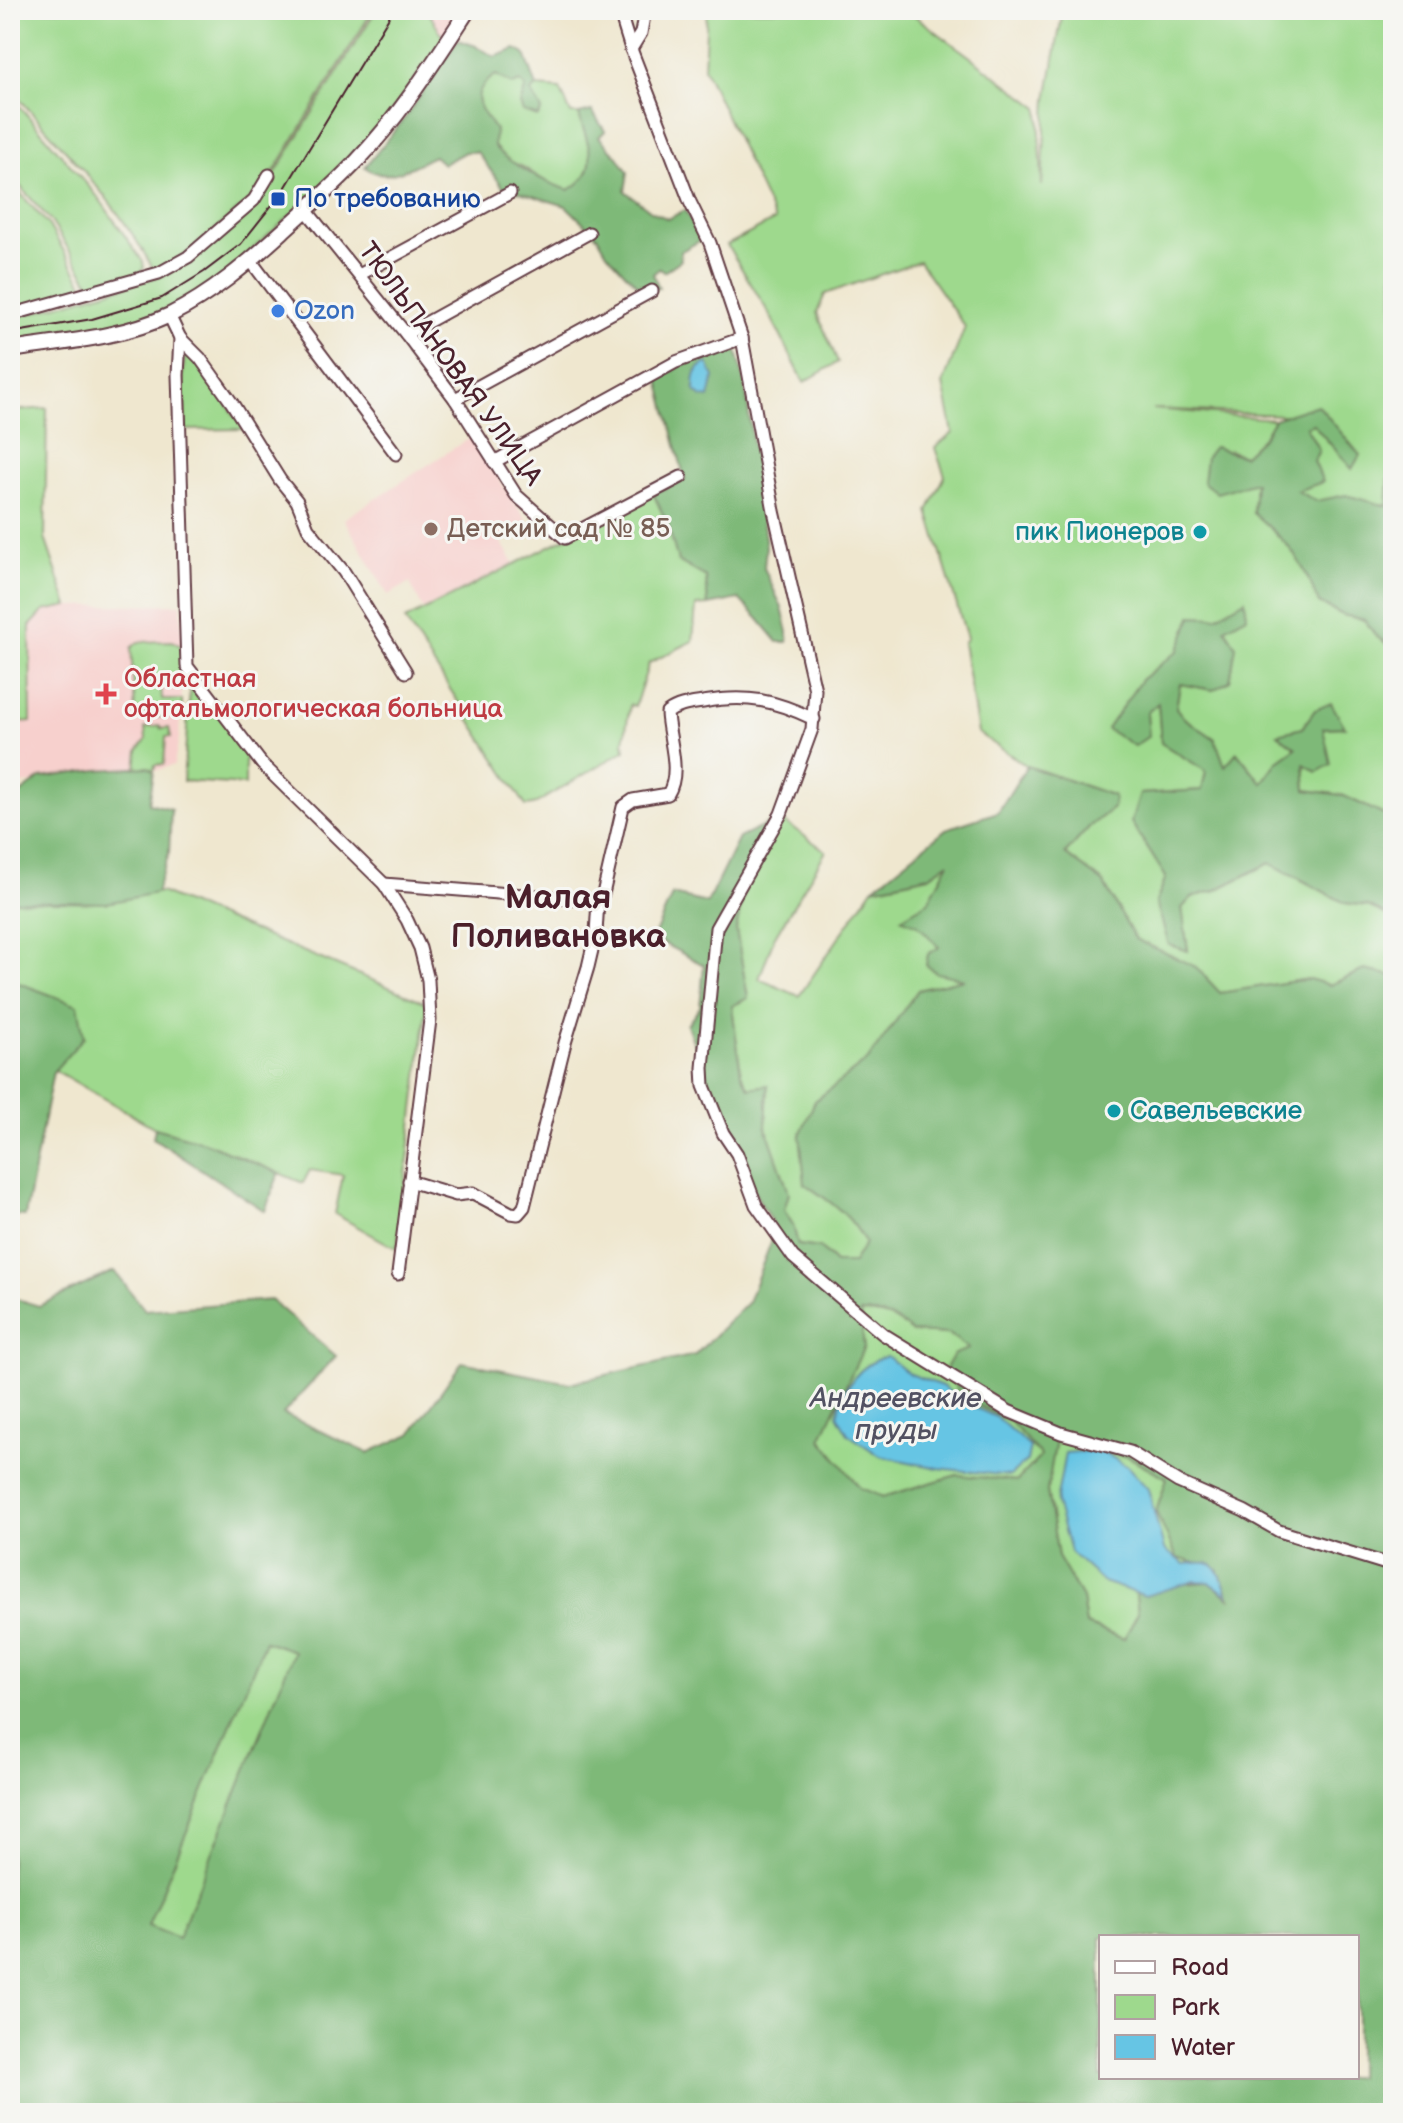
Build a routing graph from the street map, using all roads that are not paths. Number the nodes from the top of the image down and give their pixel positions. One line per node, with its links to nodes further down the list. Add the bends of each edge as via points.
1 (468, 10): 7 (main road, via 399,110)
2 (619, 10): 4 (street)
3 (645, 10): 4 (street, via 641,33)
4 (631, 49): 16 (street, via 710,243)
5 (269, 175): 12 (street, via 254,200 188,257 159,273)
6 (510, 193): 10 (street)
7 (306, 210): 9 (main road); 10 (street, ТЮЛЬПАНОВАЯ УЛИЦА)
8 (589, 233): 14 (street)
9 (251, 261): 13 (main road); 19 (street)
10 (359, 275): 14 (street, ТЮЛЬПАНОВАЯ УЛИЦА)
11 (652, 291): 18 (street)
12 (10, 315)
13 (169, 315): 15 (street); 17 (main road, via 83,339)
14 (406, 334): 18 (street, ТЮЛЬПАНОВАЯ УЛИЦА)
15 (180, 338): 22 (street, via 232,403 297,501 308,528 344,572); 24 (street, via 187,666 262,764)
16 (742, 338): 20 (street, via 676,362); 23 (street, via 815,690)
17 (10, 350)
18 (455, 399): 20 (street, ТЮЛЬПАНОВАЯ УЛИЦА)
19 (396, 454)
20 (494, 462): 21 (street, ТЮЛЬПАНОВАЯ УЛИЦА, via 516,495 565,538)
21 (681, 477)
22 (406, 672)
23 (814, 719): 25 (street, via 756,698 732,697 667,713 675,769 672,789 623,807); 28 (street, via 781,814 716,928 704,1086 756,1205 793,1257 883,1334 1008,1411 1130,1452 1178,1482 1279,1531)
24 (384, 884): 25 (street); 26 (street, via 420,948 431,1002)
25 (598, 901): 26 (street, via 588,967 524,1207 511,1213 473,1193 456,1195)
26 (409, 1181): 27 (street)
27 (398, 1274)
28 (1393, 1566)

